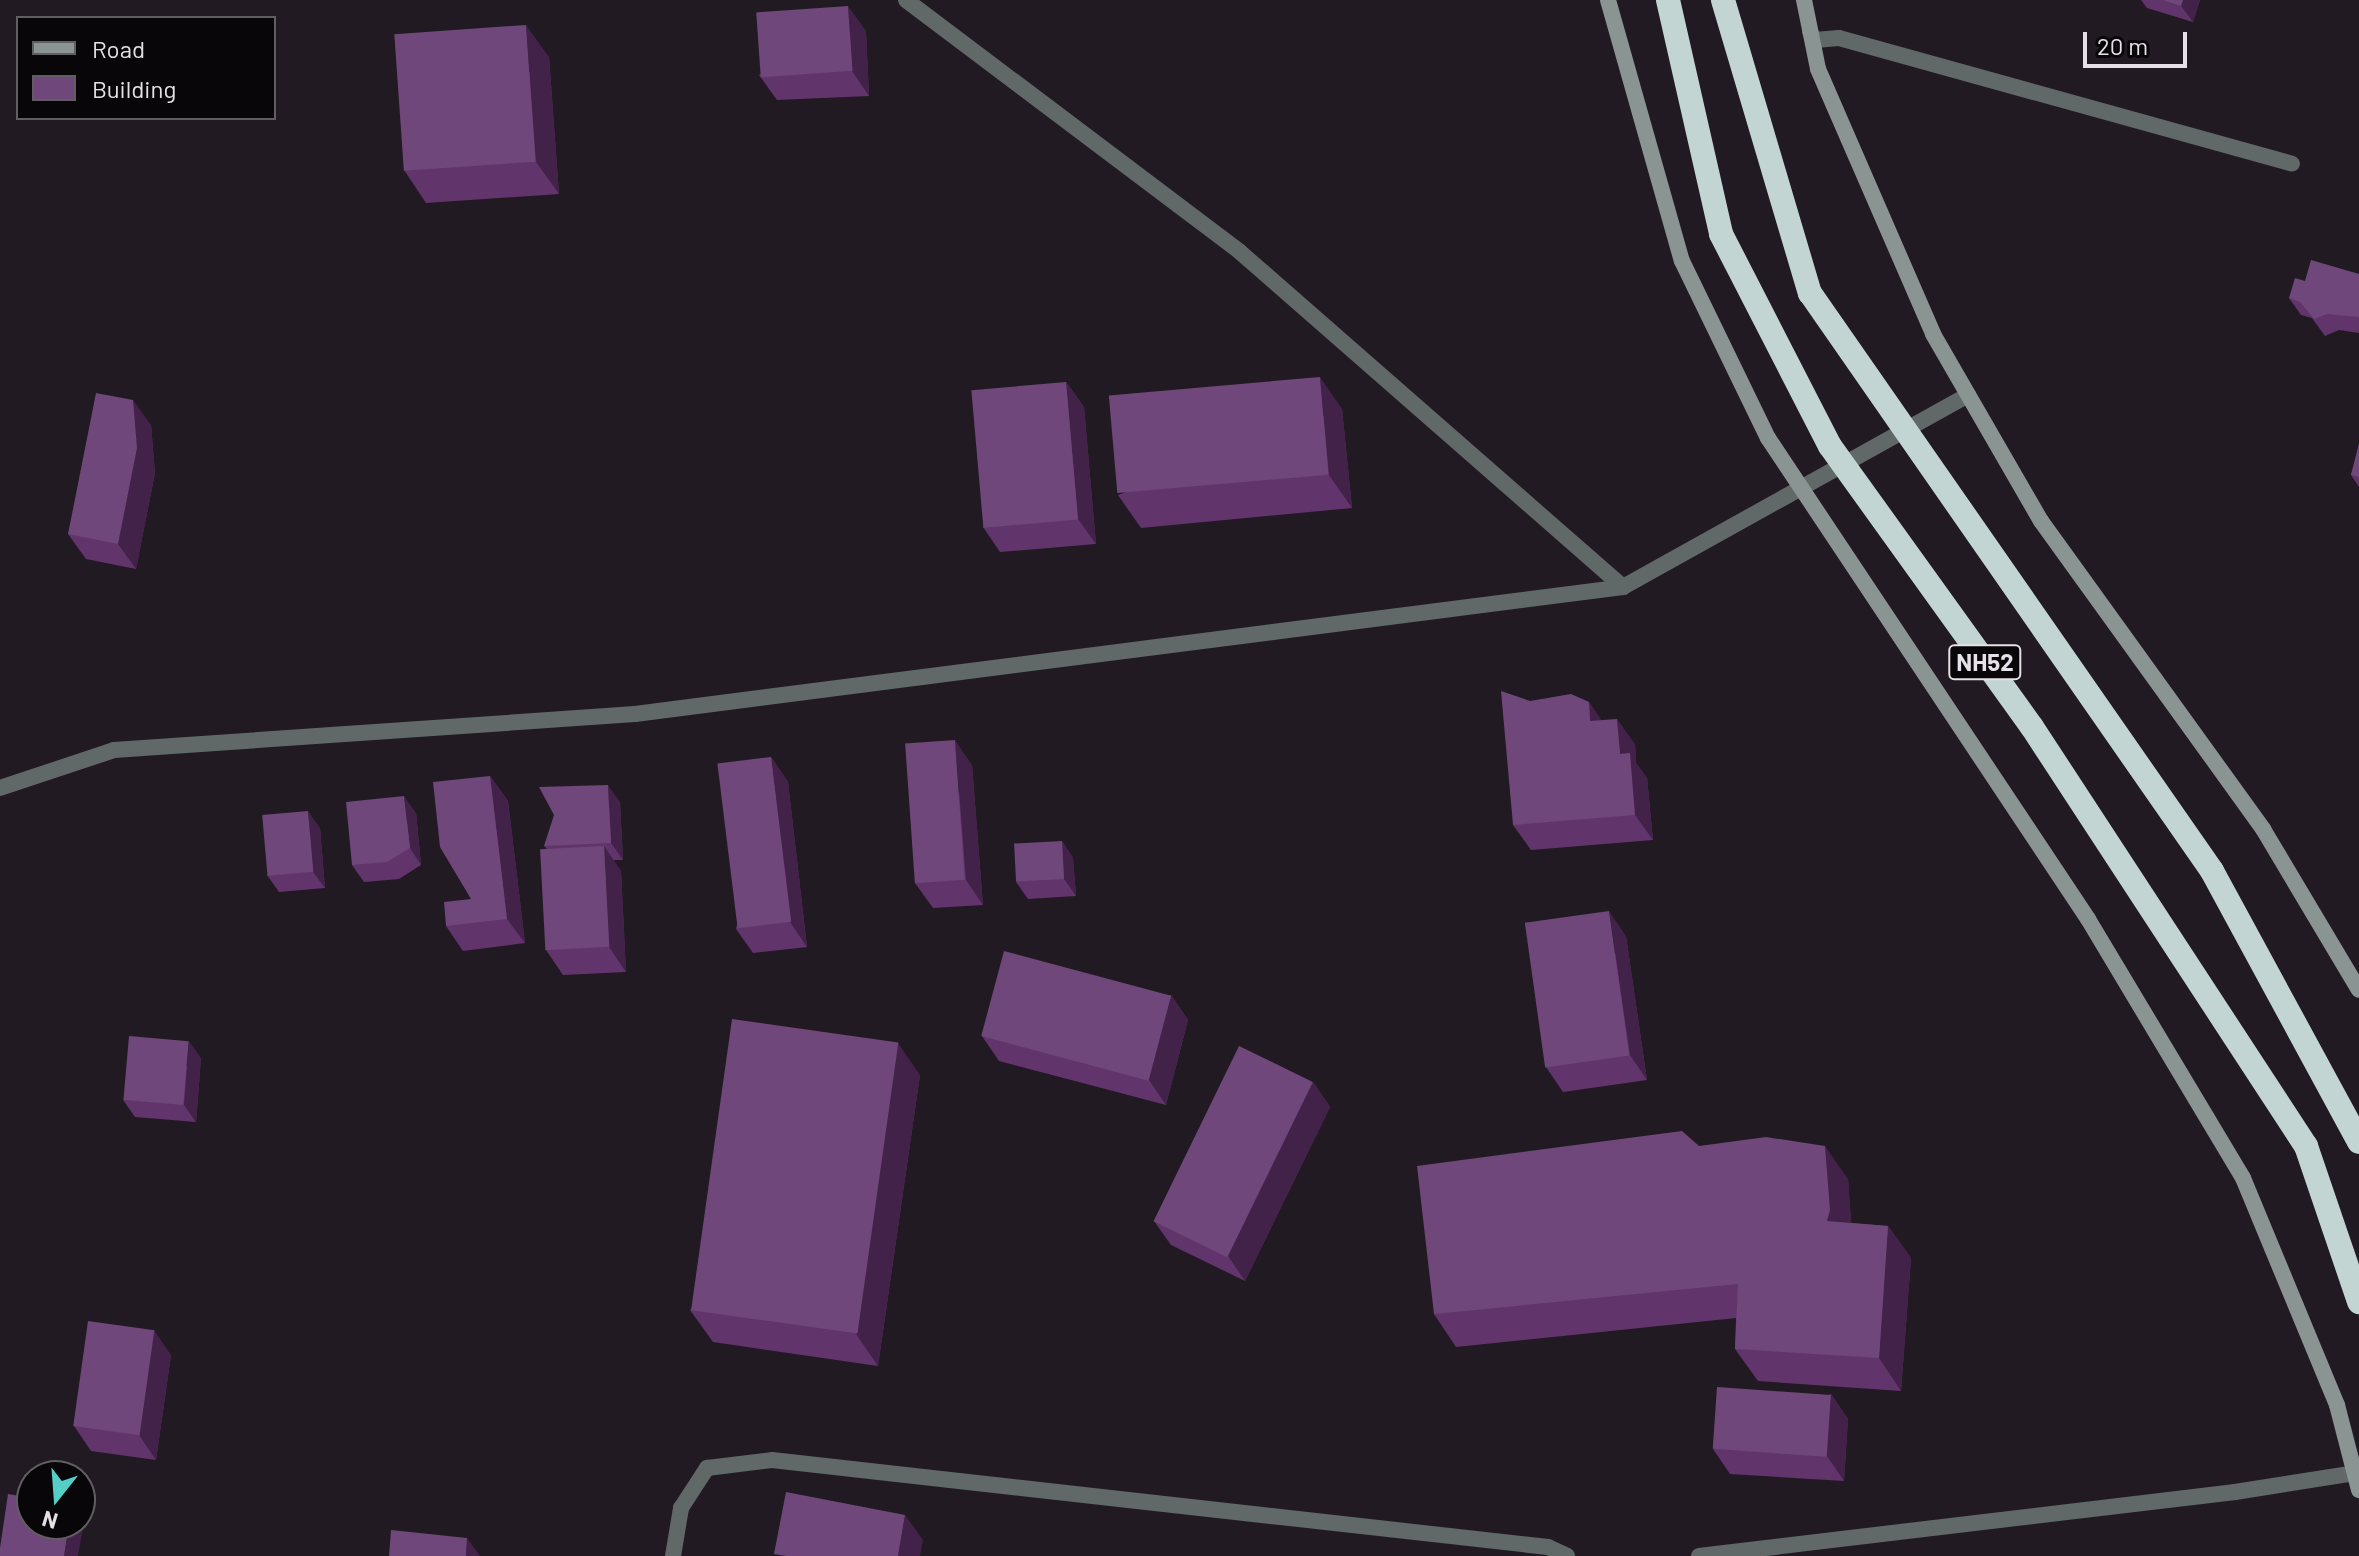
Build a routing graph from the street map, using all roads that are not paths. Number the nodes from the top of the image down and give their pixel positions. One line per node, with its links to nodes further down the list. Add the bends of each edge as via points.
1 (906, 0): 10 (street, via 1240,252)
2 (1608, 0): 9 (street, via 1682,261 1768,438)
3 (1668, 0): 14 (highway, NH52, via 1721,234 1830,446 2032,727 2306,1146)
4 (1723, 0): 13 (highway, NH52, via 1810,293 2212,871)
5 (1804, 0): 6 (street)
6 (1810, 32): 7 (street, via 1815,40 1839,38); 8 (street, via 1818,69 1933,334)
7 (2292, 164)
8 (1968, 395): 9 (street); 12 (street, via 2041,521 2263,829)
9 (1800, 488): 10 (street); 15 (street, via 2088,919 2243,1178 2337,1405)
10 (1623, 587): 11 (street, via 635,714 114,750)
11 (0, 788)
12 (2359, 990)
13 (2359, 1142)
14 (2359, 1302)
15 (2357, 1481): 18 (street)
16 (673, 1556): 17 (street, via 681,1508 707,1468 772,1460 1548,1547)
17 (1567, 1556)
18 (1699, 1556)

